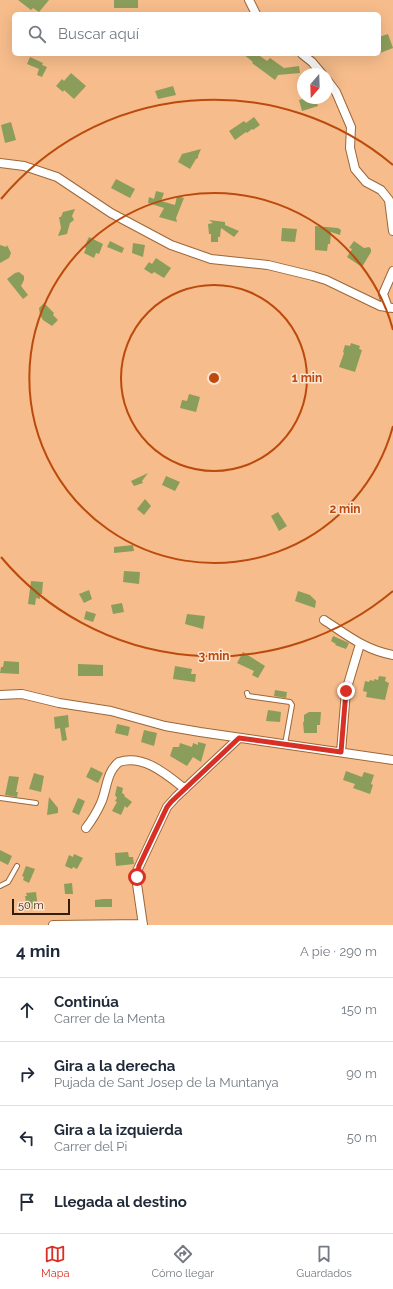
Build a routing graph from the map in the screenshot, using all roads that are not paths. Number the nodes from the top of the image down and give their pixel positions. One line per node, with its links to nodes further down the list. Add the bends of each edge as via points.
1 (249, 0): 2 (street)
2 (255, 12)
3 (304, 56): 4 (street)
4 (317, 68)
5 (333, 88): 7 (street, via 351,127 350,148 355,169 366,182 381,190 389,200)
6 (0, 163): 9 (street, via 24,166 56,177 111,213 171,245 211,258 268,266 313,276 380,306)
7 (393, 231)
8 (393, 271): 9 (street, via 383,294)
9 (391, 308)
10 (324, 620): 11 (street)
11 (360, 644): 12 (street); 17 (street, via 346,691)
12 (393, 656)
13 (247, 693): 16 (lane, via 248,696 290,702 292,705)
14 (0, 695): 15 (street, via 22,694 111,711 184,730)
15 (239, 738): 16 (street); 19 (street)
16 (285, 744): 17 (street)
17 (341, 752): 18 (street)
18 (393, 760)
19 (185, 789): 22 (street, via 152,766 128,760 119,762 110,774 96,815); 25 (street, via 167,807 137,871)
20 (0, 798): 21 (lane)
21 (36, 803)
22 (86, 828)
23 (17, 866): 24 (lane, via 8,882)
24 (0, 886)
25 (143, 924): 26 (street)
26 (53, 925)

